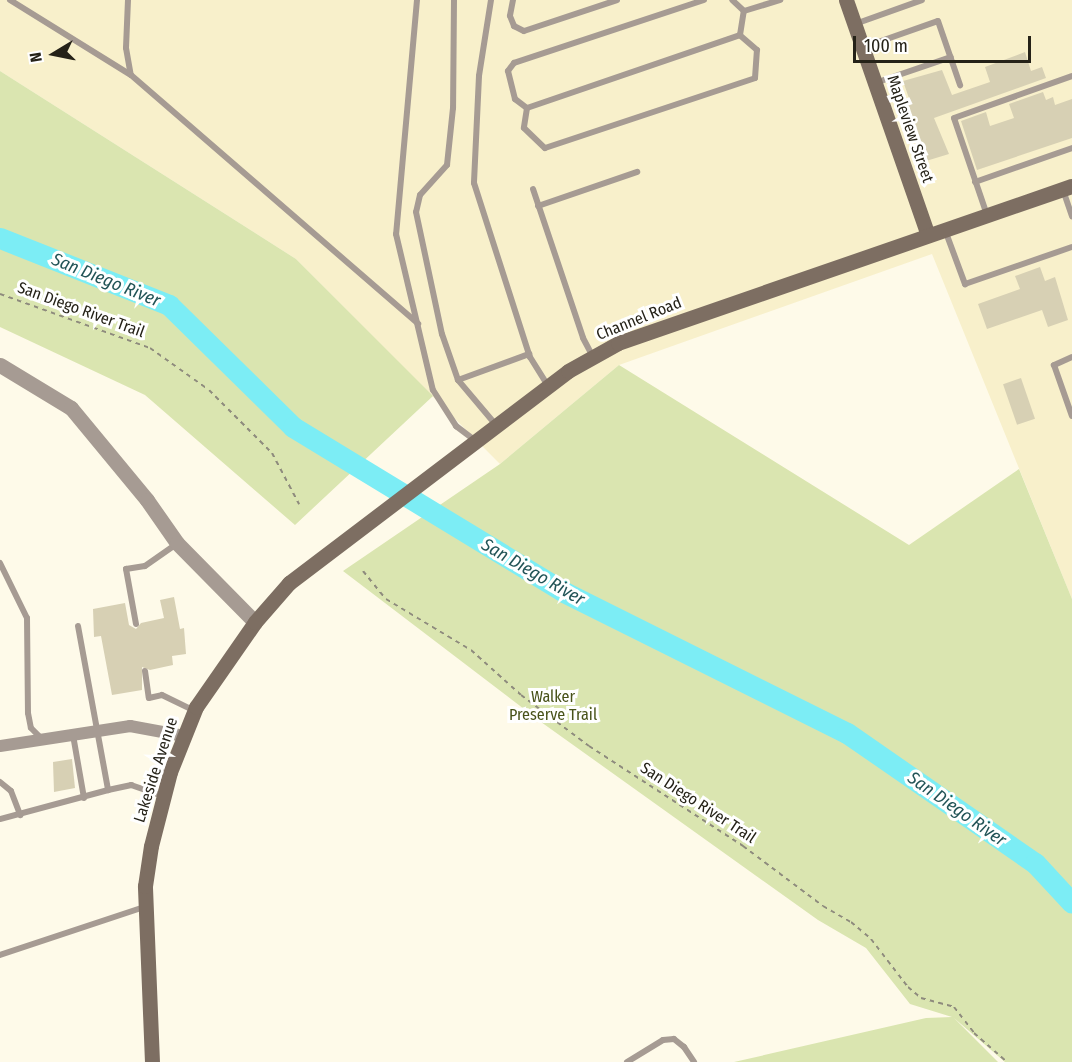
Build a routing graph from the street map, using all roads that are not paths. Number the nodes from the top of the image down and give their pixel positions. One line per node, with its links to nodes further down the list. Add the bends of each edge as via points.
1 (10, 0): 18 (lane)
2 (128, 0): 18 (lane, via 126,48)
3 (417, 0): 34 (lane, via 395,222)
4 (454, 0): 39 (lane, via 453,108 447,165 420,195 417,212 442,334)
5 (491, 0): 35 (lane, via 479,76 474,183)
6 (513, 0): 7 (lane, via 510,16 514,26 524,31)
7 (617, 0)
8 (704, 0): 22 (lane, via 514,63 508,71 510,87 515,99)
9 (732, 0): 13 (lane)
10 (780, 0): 13 (lane)
11 (846, 0): 14 (main road, Mapleview Street)
12 (922, 0): 14 (lane)
13 (744, 11): 15 (lane)
14 (854, 24): 16 (main road, Mapleview Street)
15 (740, 35): 22 (lane); 22 (lane, via 757,50 755,78 545,148 524,128)
16 (862, 47): 17 (lane, via 938,21); 20 (main road, Mapleview Street)
17 (951, 57): 20 (lane); 21 (lane)
18 (131, 75): 34 (lane)
19 (1072, 76): 25 (lane, via 954,118)
20 (875, 83): 32 (main road, Mapleview Street)
21 (960, 85)
22 (527, 108)
23 (1072, 148): 25 (lane)
24 (637, 172): 28 (lane)
25 (975, 182): 29 (lane)
26 (1067, 187): 29 (main road, Channel Road); 30 (lane)
27 (533, 189): 28 (lane)
28 (538, 206): 36 (lane)
29 (987, 215): 31 (main road, Channel Road)
30 (1072, 216)
31 (945, 229): 32 (main road, Channel Road); 33 (lane, via 965,284)
32 (928, 235): 36 (main road, Channel Road, via 843,268 618,343)
33 (1072, 247)
34 (418, 325): 43 (lane, via 438,402 456,426)
35 (529, 354): 39 (lane); 40 (lane)
36 (593, 357): 40 (main road, Channel Road)
37 (1072, 357): 41 (lane, via 1054,365)
38 (0, 364): 44 (street, via 71,408)
39 (458, 380): 42 (lane)
40 (548, 387): 42 (main road, Channel Road)
41 (1072, 416)
42 (497, 426): 43 (main road, Channel Road)
43 (477, 441): 46 (main road, Channel Road, via 338,544 289,584)
44 (177, 543): 46 (street); 47 (lane, via 145,566 126,569)
45 (0, 563): 54 (lane, via 27,618 28,713 31,728)
46 (255, 622): 50 (main road, Lakeside Avenue)
47 (136, 624)
48 (78, 626): 51 (lane)
49 (145, 671): 50 (lane, via 150,698 162,695)
50 (194, 711): 53 (main road, Lakeside Avenue)
51 (98, 731): 52 (street); 53 (street, via 130,726); 57 (lane)
52 (73, 735): 54 (street); 59 (lane)
53 (184, 736): 58 (main road, Lakeside Avenue)
54 (43, 739): 55 (street)
55 (3, 741)
56 (0, 782): 60 (lane, via 11,791)
57 (108, 790): 58 (lane, via 131,785); 59 (lane)
58 (164, 796): 62 (main road, Lakeside Avenue, via 151,846)
59 (84, 798): 60 (lane)
60 (20, 815): 61 (lane)
61 (0, 819)
62 (145, 907): 63 (lane); 64 (main road, Lakeside Avenue)
63 (0, 955)
64 (152, 1062)
65 (627, 1062): 66 (lane, via 663,1040 674,1039)
66 (694, 1062)

